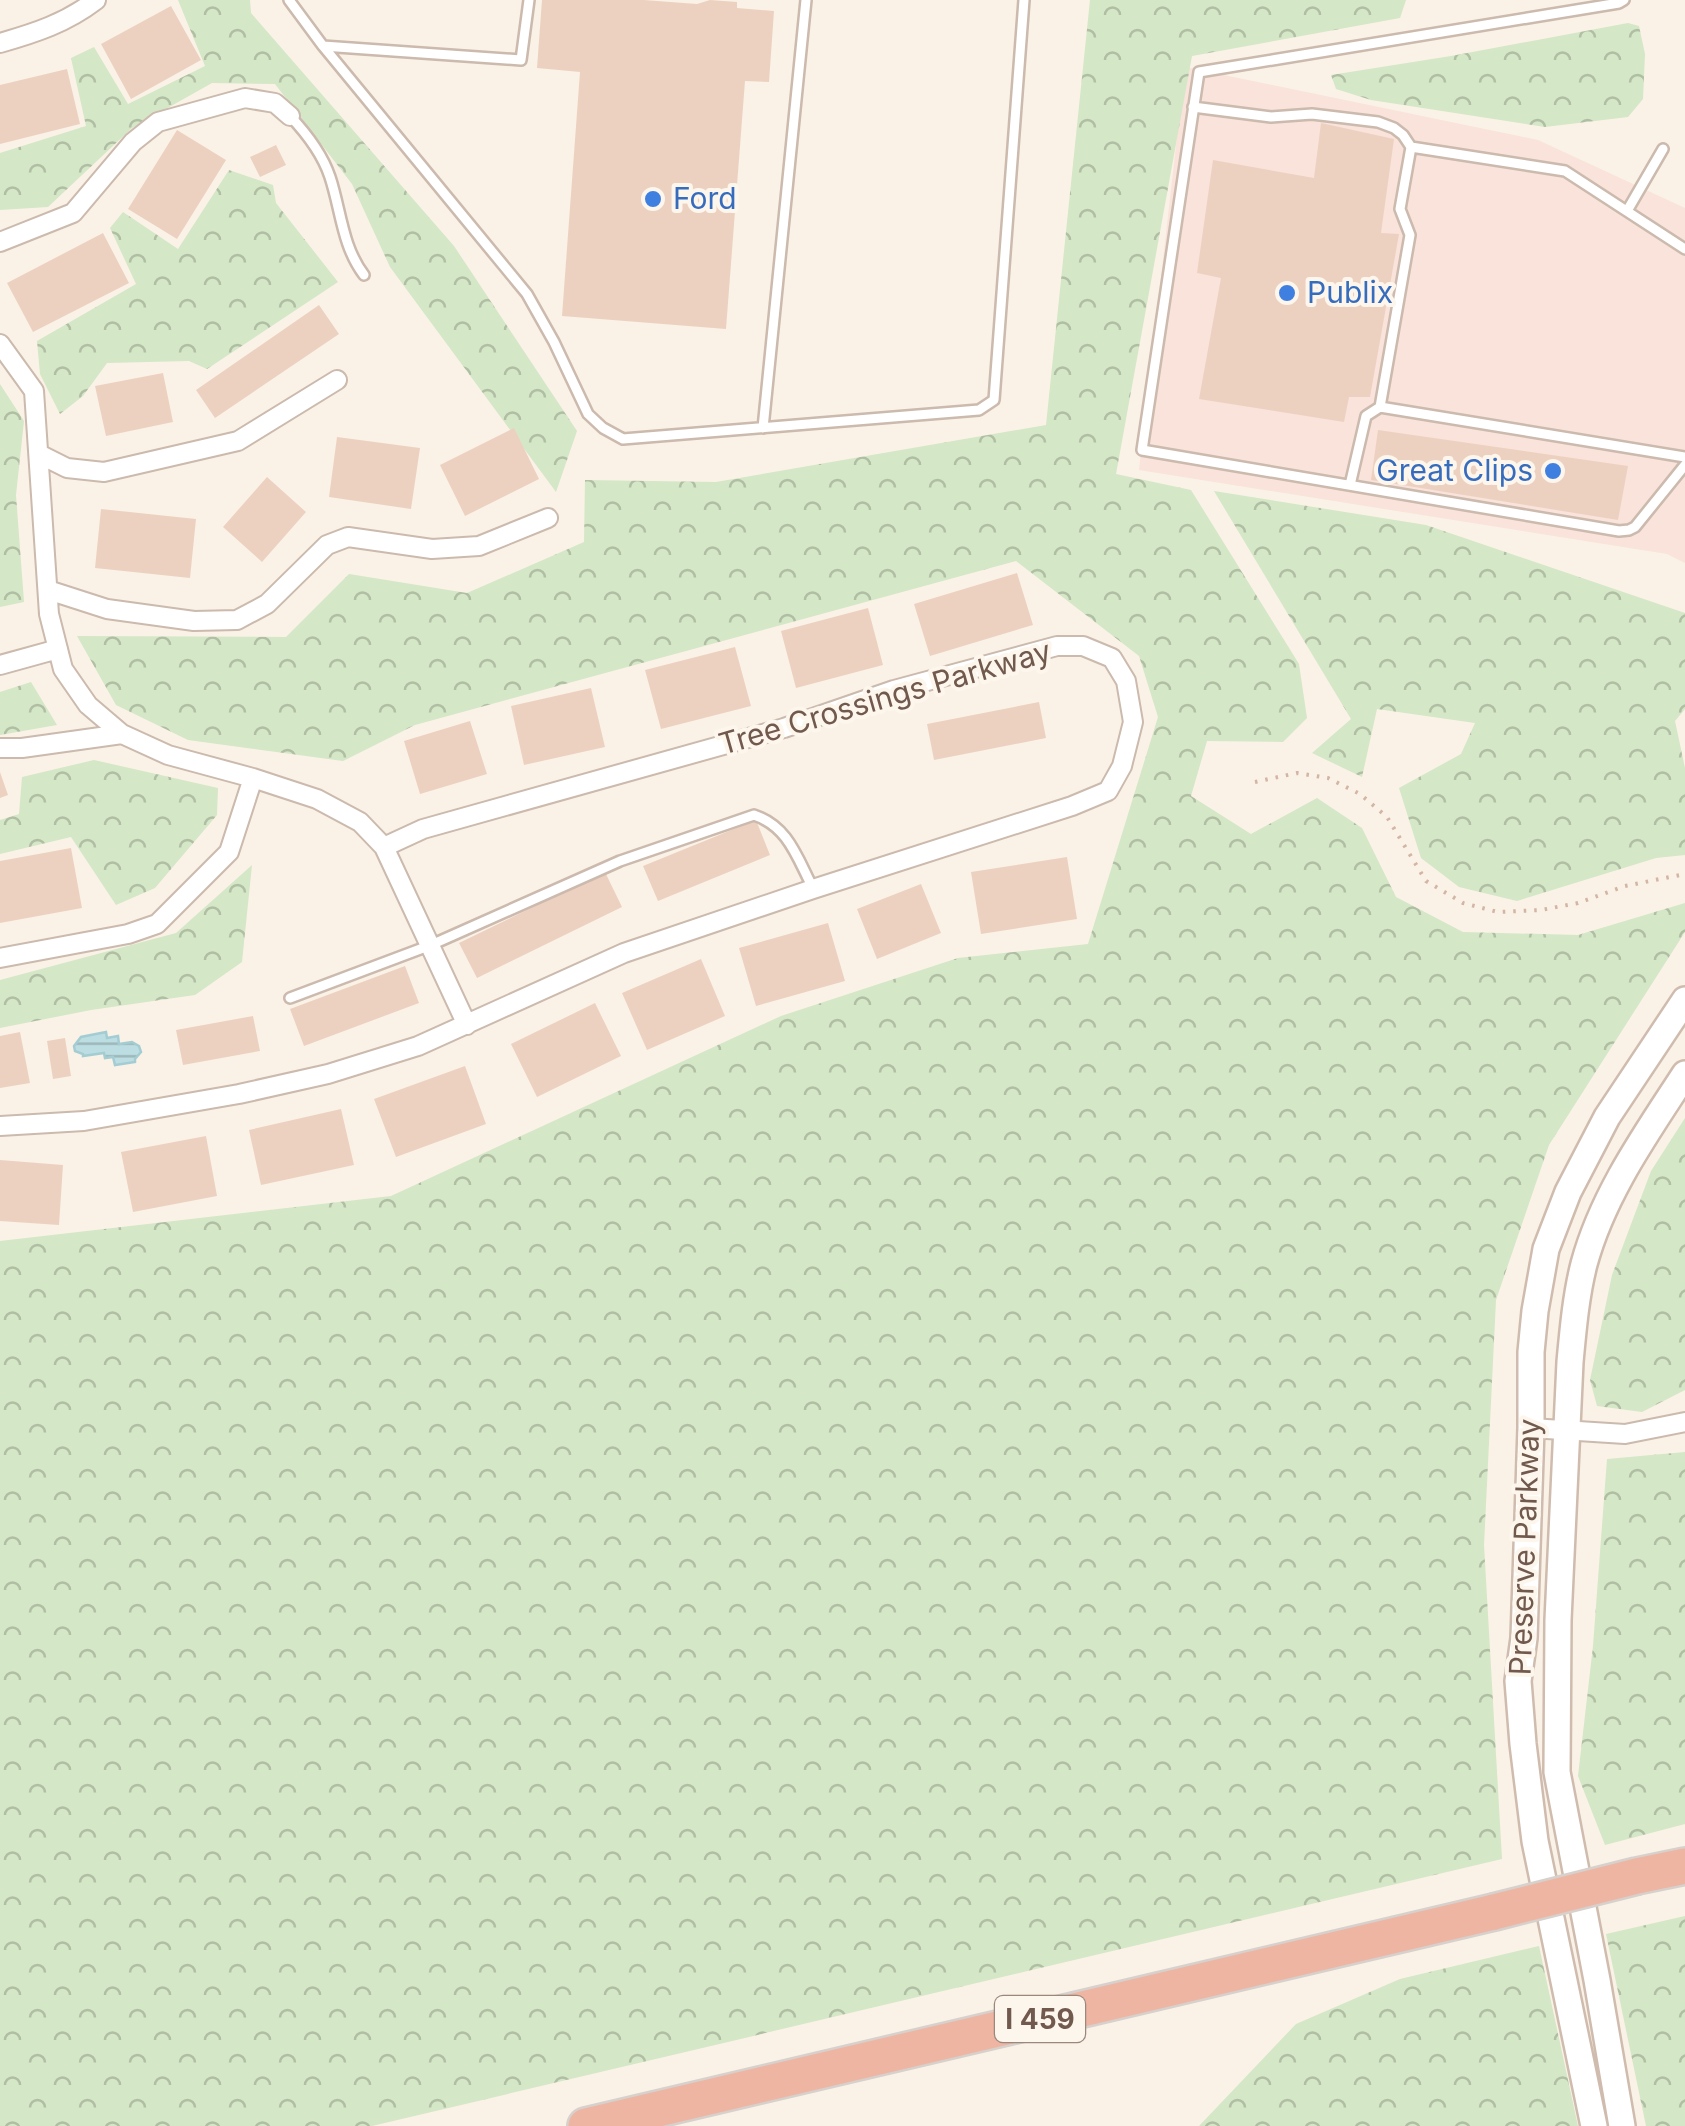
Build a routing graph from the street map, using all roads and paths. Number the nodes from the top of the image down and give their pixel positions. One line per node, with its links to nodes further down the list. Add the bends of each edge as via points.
1 (96, 0): 7 (street, via 48,29)
2 (289, 0): 8 (lane)
3 (528, 0): 8 (lane, via 521,60)
4 (806, 0): 20 (lane)
5 (1024, 0): 20 (lane, via 994,400 979,410)
6 (1624, 0): 9 (lane, via 1199,72)
7 (0, 44)
8 (323, 46): 20 (lane, via 527,294 588,414 603,428 623,440)
9 (1194, 107): 11 (lane, via 1378,122); 23 (lane, via 1142,450)
10 (290, 116): 14 (street, via 275,103 245,98 158,122 73,214); 16 (lane, via 322,158 352,259)
11 (1410, 146): 13 (lane, via 1565,172); 19 (lane, via 1400,209 1410,236)
12 (1663, 150): 13 (lane)
13 (1626, 211): 15 (lane)
14 (0, 242)
15 (1685, 249)
16 (364, 275)
17 (0, 344): 21 (street, via 34,391)
18 (337, 380): 21 (street, via 238,441 104,472 66,468)
19 (1380, 406): 22 (lane); 23 (lane, via 1366,416)
20 (763, 428)
21 (39, 454): 25 (street)
22 (1685, 461): 23 (lane, via 1628,530)
23 (1350, 485)
24 (548, 518): 25 (street, via 480,546 432,549 348,536 327,544 267,604 236,620 107,609)
25 (48, 590): 26 (street)
26 (58, 649): 27 (street); 28 (street, via 88,706)
27 (0, 665)
28 (122, 734): 29 (street); 30 (street, via 168,755)
29 (0, 748)
30 (253, 778): 32 (street, via 331,806 360,822); 36 (street, via 229,852 157,924)
31 (1255, 782): 33 (path, via 1297,772 1360,794 1387,817 1426,881 1463,903 1498,912 1578,903)
32 (384, 847): 34 (street, Tree Crossings Parkway, via 423,829 1057,646 1084,646 1112,658 1126,681 1133,722 1108,791); 35 (street)
33 (1685, 874)
34 (813, 889): 35 (lane, via 787,838 754,815 620,861); 39 (street, Tree Crossings Parkway, via 624,953)
35 (431, 945): 37 (lane); 39 (street)
36 (0, 958)
37 (290, 998)
38 (1685, 1000): 43 (street, Preserve Parkway, via 1607,1118 1546,1249 1534,1311)
39 (467, 1025): 41 (street, Tree Crossings Parkway, via 328,1074 239,1094 84,1121)
40 (1685, 1074): 44 (street, Preserve Parkway, via 1626,1166 1584,1264 1573,1326)
41 (0, 1126)
42 (1685, 1422): 44 (street, via 1625,1434)
43 (1531, 1428): 44 (street); 47 (street, Preserve Parkway, via 1518,1682 1523,1744 1535,1841)
44 (1568, 1430): 48 (street, Preserve Parkway, via 1556,1772)
45 (1685, 1866): 46 (highway, I 459, bridge)
46 (586, 2126)
47 (1594, 2126)
48 (1622, 2126)

